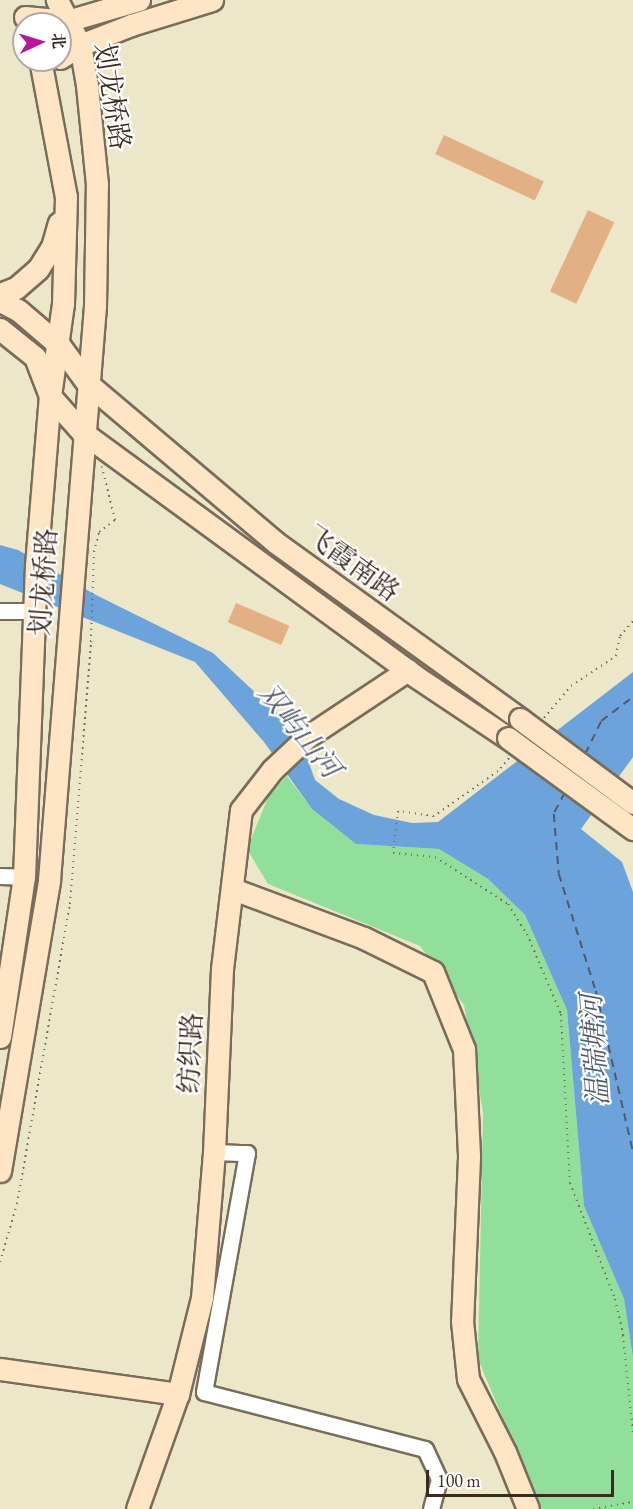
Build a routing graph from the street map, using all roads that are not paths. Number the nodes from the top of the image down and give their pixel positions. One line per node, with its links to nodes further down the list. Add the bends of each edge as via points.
1 (139, 0): 3 (main road)
2 (212, 0): 5 (main road)
3 (72, 20)
4 (72, 29): 5 (main road, 划龙桥路)
5 (80, 45): 6 (main road); 13 (main road, 划龙桥路, via 97,184 95,306)
6 (72, 50)
7 (51, 72): 8 (main road, 划龙桥路)
8 (66, 197): 9 (main road, via 52,247 38,269 15,288); 12 (main road, 划龙桥路)
9 (0, 294)
10 (0, 301): 12 (main road, 飞霞南路, via 18,310)
11 (0, 329): 14 (main road, via 35,357)
12 (60, 346): 13 (main road, 飞霞南路); 14 (main road, 划龙桥路)
13 (87, 383): 15 (main road, 划龙桥路); 19 (main road, 飞霞南路, bridge, via 275,542)
14 (50, 396): 15 (main road, 飞霞南路); 16 (main road, 划龙桥路)
15 (82, 432): 18 (main road, 飞霞南路); 26 (main road, 划龙桥路, via 49,880)
16 (34, 610): 17 (street); 22 (main road, 划龙桥路)
17 (0, 611)
18 (408, 670): 20 (main road, 飞霞南路, bridge, via 510,746); 23 (main road, 纺织路, via 307,737 272,770 241,810)
19 (633, 803)
20 (633, 829)
21 (0, 876): 22 (street)
22 (24, 878): 24 (main road, 划龙桥路)
23 (233, 889): 25 (main road, 纺织路, via 222,969); 31 (main road, via 364,938 433,972 464,1049 469,1157 462,1321 468,1379 505,1452)
24 (1, 1025)
25 (214, 1152): 28 (main road, 纺织路, via 202,1298); 30 (street, via 246,1153 204,1392 425,1449 439,1479)
26 (0, 1171)
27 (0, 1369): 28 (main road)
28 (178, 1394): 29 (main road, 纺织路)
29 (137, 1509)
30 (431, 1509)
31 (528, 1509)

